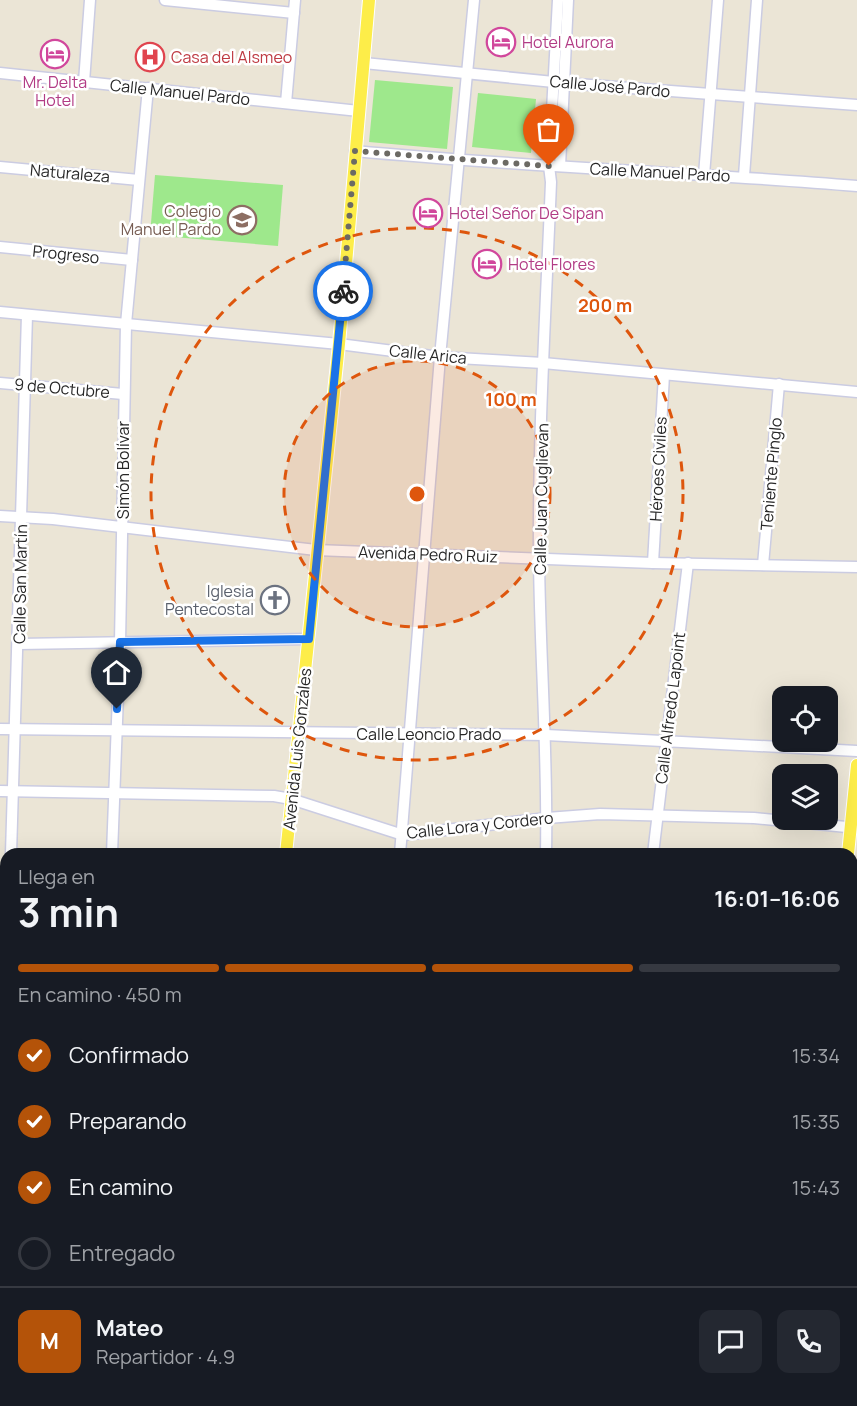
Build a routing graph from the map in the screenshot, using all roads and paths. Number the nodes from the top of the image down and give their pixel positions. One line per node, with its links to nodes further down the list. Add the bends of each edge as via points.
1 (90, 0): 14 (street)
2 (165, 0): 10 (street)
3 (295, 0): 10 (street)
4 (369, 0): 11 (main road, Avenida Luis Gonzáles)
5 (474, 0): 13 (street)
6 (558, 0): 15 (street, Calle Juan Cuglievan)
7 (568, 0): 15 (street, Calle Juan Cuglievan)
8 (718, 0): 17 (street)
9 (758, 0): 18 (street)
10 (294, 13): 19 (street)
11 (364, 63): 13 (street, Calle José Pardo); 21 (main road, Avenida Luis Gonzáles)
12 (0, 73): 14 (street, Calle Manuel Pardo)
13 (467, 73): 15 (street, Calle José Pardo); 23 (street)
14 (84, 82): 16 (street, Calle Manuel Pardo)
15 (559, 82): 17 (street, Calle José Pardo); 25 (street, Calle Juan Cuglievan)
16 (148, 88): 19 (street, Calle Manuel Pardo); 28 (street, Simón Bolívar)
17 (710, 95): 18 (street, Calle José Pardo); 26 (street)
18 (750, 98): 20 (street, Calle José Pardo); 27 (street)
19 (286, 103): 21 (street, Calle Manuel Pardo)
20 (857, 105)
21 (359, 111): 22 (main road, Avenida Luis Gonzáles)
22 (355, 151): 23 (street, Calle Manuel Pardo); 35 (main road, Avenida Luis Gonzáles)
23 (458, 161): 25 (street, Calle Manuel Pardo); 36 (street)
24 (0, 166): 28 (street, Naturaleza)
25 (554, 166): 26 (street, Calle Manuel Pardo); 37 (street, Calle Juan Cuglievan)
26 (704, 175): 27 (street, Calle Manuel Pardo)
27 (744, 176): 29 (street, Calle Manuel Pardo)
28 (139, 180): 31 (street, Simón Bolívar)
29 (857, 186)
30 (0, 248): 31 (street, Progreso)
31 (132, 260): 34 (street, Simón Bolívar)
32 (0, 312): 33 (street, Calle Arica)
33 (27, 315): 34 (street, Calle Arica); 41 (street, Calle San Martín)
34 (126, 324): 35 (street, Calle Arica); 43 (street, Simón Bolívar)
35 (339, 344): 36 (street, Calle Arica); 47 (main road, Avenida Luis Gonzáles)
36 (440, 357): 37 (street, Calle Arica); 48 (street)
37 (543, 363): 38 (street, Calle Arica); 49 (street, Calle Juan Cuglievan)
38 (664, 375): 40 (street, Calle Arica); 50 (street, Héroes Civiles)
39 (0, 382): 41 (street, 9 de Octubre)
40 (778, 384): 42 (street, Calle Arica); 52 (street, Teniente Pinglo)
41 (26, 385): 43 (street, 9 de Octubre); 45 (street, Calle San Martín)
42 (857, 392)
43 (123, 394): 46 (street, Simón Bolívar)
44 (0, 516): 45 (street, Avenida Pedro Ruiz)
45 (22, 517): 46 (street, Avenida Pedro Ruiz); 56 (street, Calle San Martín)
46 (122, 527): 47 (street, Avenida Pedro Ruiz); 55 (street, Simón Bolívar)
47 (316, 549): 48 (street, Avenida Pedro Ruiz); 54 (main road, Avenida Luis Gonzáles)
48 (424, 553): 49 (street, Avenida Pedro Ruiz); 60 (street)
49 (539, 559): 50 (street, Avenida Pedro Ruiz); 62 (street, Calle Juan Cuglievan)
50 (653, 563): 51 (street, Avenida Pedro Ruiz)
51 (687, 563): 52 (street, Avenida Pedro Ruiz); 63 (street, Calle Alfredo Lapoint)
52 (763, 565): 53 (street, Avenida Pedro Ruiz)
53 (857, 567)
54 (309, 639): 55 (street); 61 (main road, Avenida Luis Gonzáles)
55 (120, 642): 56 (street); 59 (street, Simón Bolívar)
56 (19, 644): 58 (street, Calle San Martín)
57 (0, 729): 58 (street, Calle Leoncio Prado)
58 (17, 729): 59 (street, Calle Leoncio Prado); 67 (street, Calle San Martín)
59 (117, 732): 61 (street, Calle Leoncio Prado); 68 (street, Simón Bolívar)
60 (412, 733): 61 (street, Calle Leoncio Prado); 62 (street, Calle Leoncio Prado); 73 (street)
61 (299, 734): 69 (main road, Avenida Luis Gonzáles)
62 (546, 735): 63 (street, Calle Leoncio Prado); 71 (street, Calle Juan Cuglievan)
63 (665, 743): 64 (street, Calle Leoncio Prado); 70 (street, Calle Alfredo Lapoint)
64 (857, 751)
65 (857, 765): 72 (main road)
66 (0, 791): 67 (street, Calle Lora y Cordero)
67 (14, 792): 68 (street, Calle Lora y Cordero); 74 (street, Calle San Martín)
68 (114, 793): 69 (street, Calle Lora y Cordero); 75 (street, Simón Bolívar)
69 (291, 799): 73 (street, Calle Lora y Cordero); 76 (main road, Avenida Luis Gonzáles)
70 (657, 815): 71 (street, Calle Lora y Cordero); 72 (street, Calle Lora y Cordero, via 754,818); 79 (street, Calle Alfredo Lapoint)
71 (547, 818): 73 (street, Calle Lora y Cordero); 78 (street, Calle Juan Cuglievan)
72 (854, 828): 80 (main road)
73 (403, 835): 77 (street)
74 (11, 848)
75 (112, 848)
76 (287, 848)
77 (401, 848)
78 (546, 848)
79 (654, 848)
80 (849, 848)

